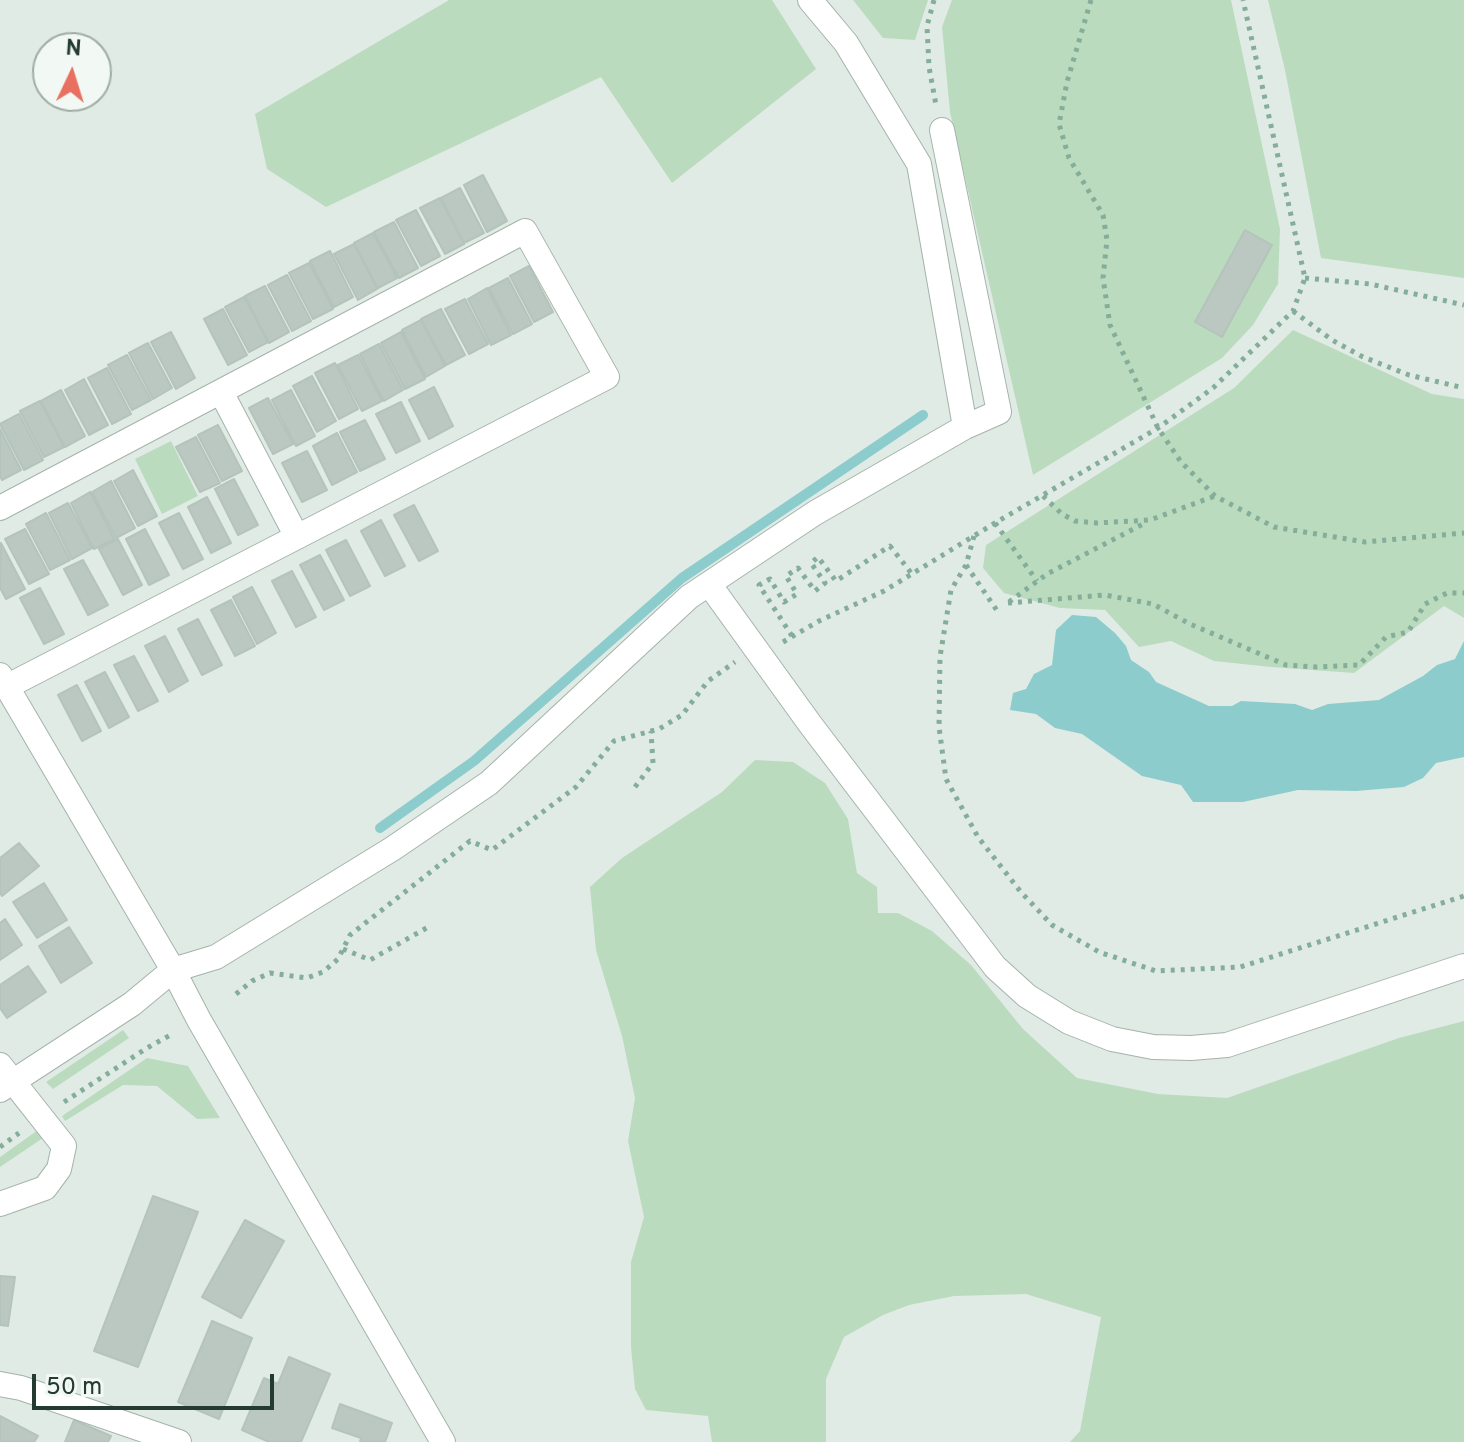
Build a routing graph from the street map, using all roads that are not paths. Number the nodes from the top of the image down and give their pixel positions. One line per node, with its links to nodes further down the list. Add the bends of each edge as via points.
1 (810, 0): 4 (street, via 846,43 919,164)
2 (942, 130): 4 (street, via 999,412)
3 (221, 392): 5 (street); 6 (street); 6 (street, via 525,231 607,377)
4 (965, 427): 7 (street, via 815,513)
5 (0, 508)
6 (297, 537): 8 (street)
7 (709, 584): 9 (street, via 995,967 1027,996 1069,1022 1112,1039 1153,1047 1227,1045); 10 (street, via 489,783 216,957)
8 (4, 681): 10 (street)
9 (1464, 966)
10 (173, 970): 11 (street, via 132,1004); 15 (street)
11 (5, 1080): 12 (street, via 64,1146 59,1169 45,1188)
12 (0, 1204)
13 (0, 1384): 14 (street)
14 (179, 1442)
15 (443, 1442)

